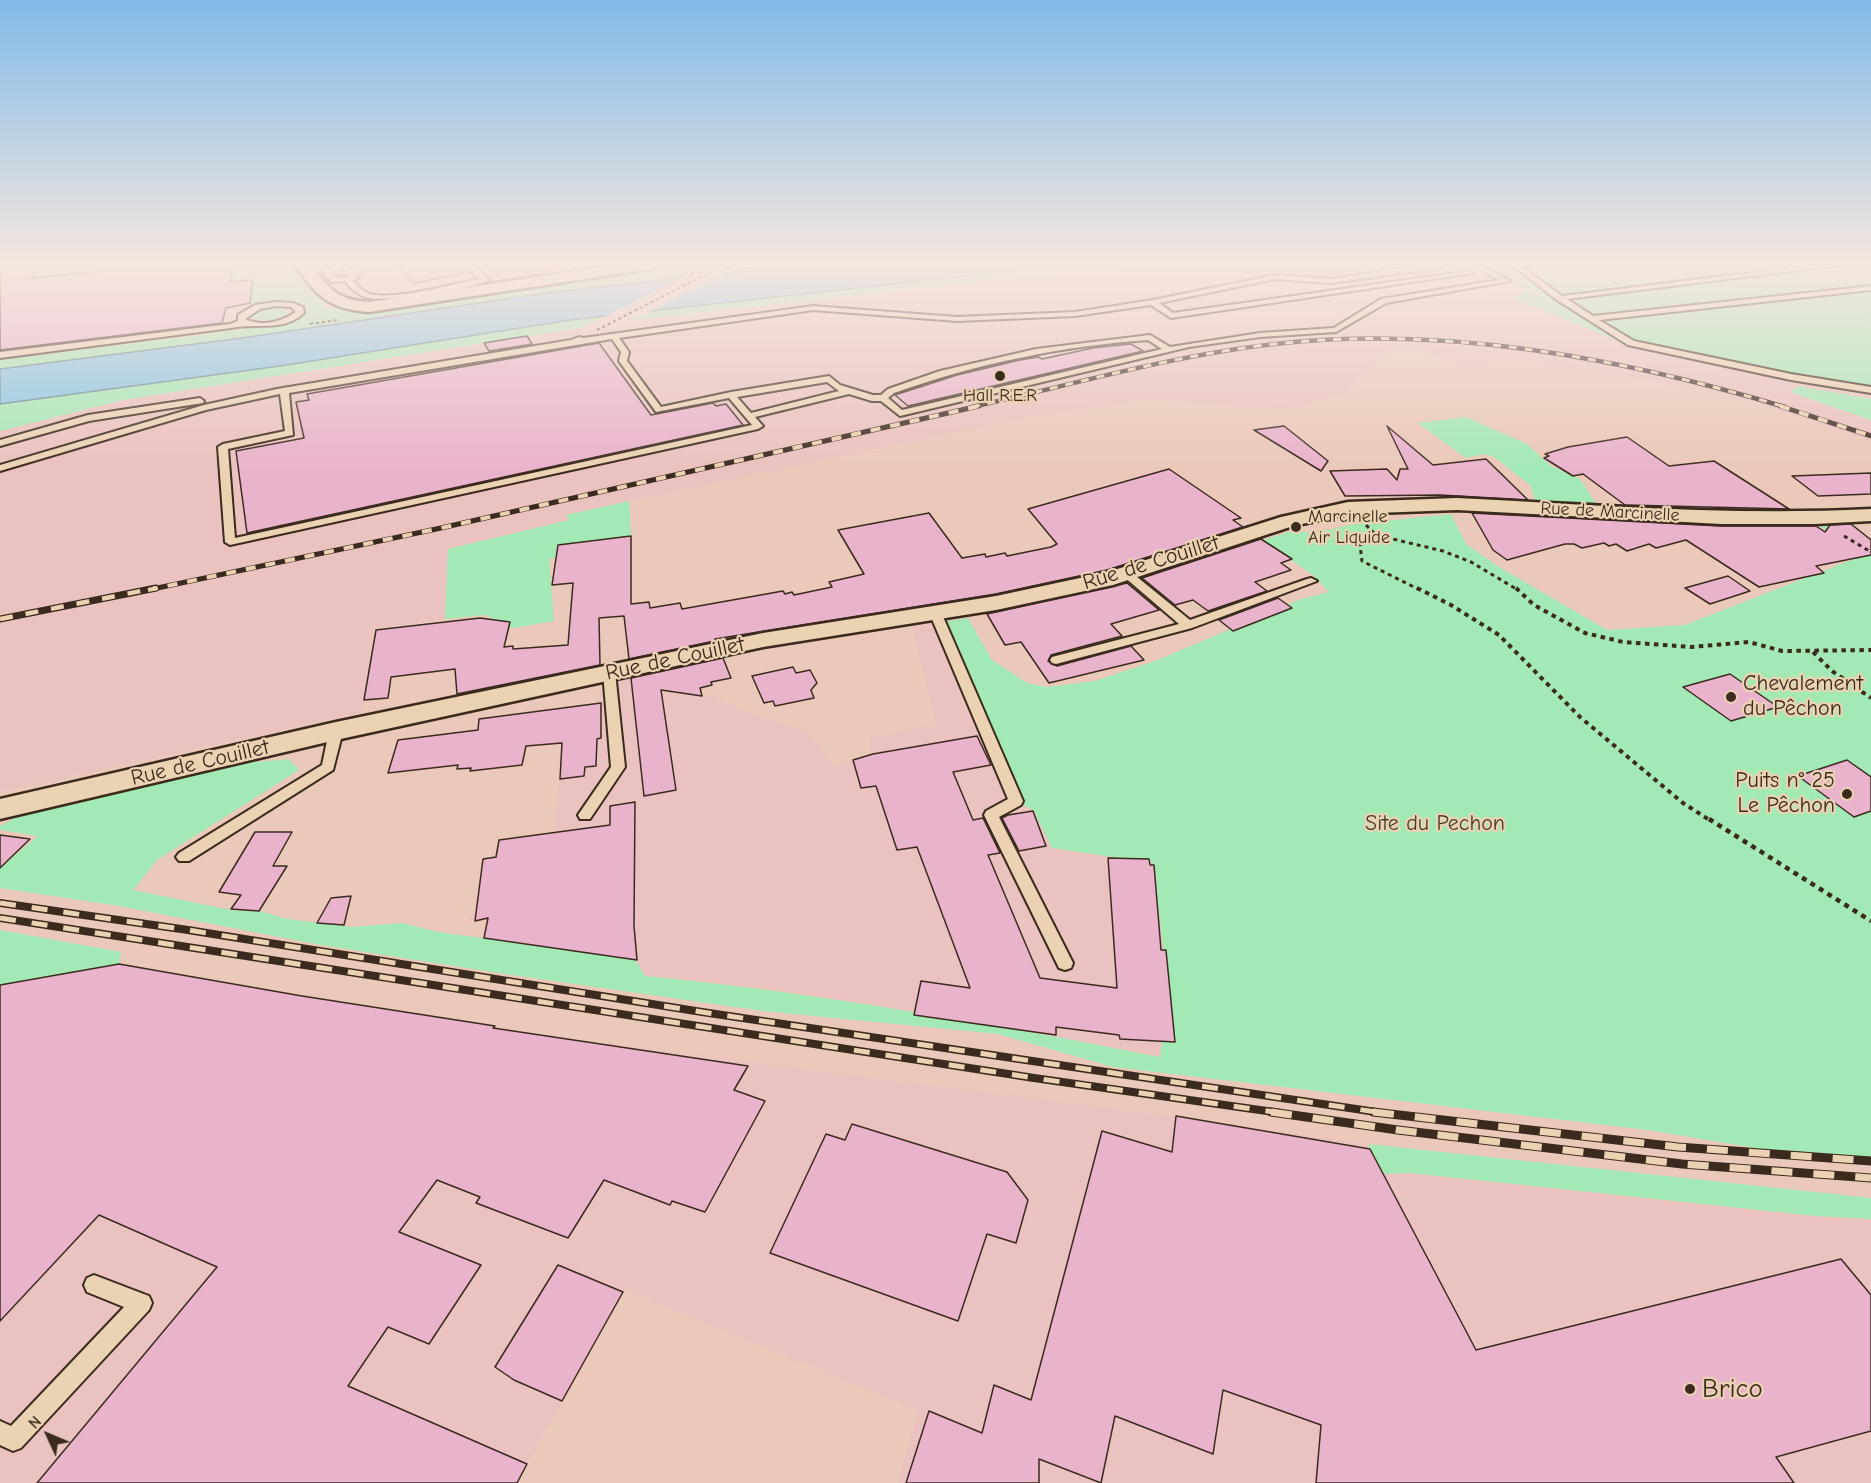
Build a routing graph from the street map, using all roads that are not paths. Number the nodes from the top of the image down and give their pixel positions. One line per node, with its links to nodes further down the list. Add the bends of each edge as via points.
1 (190, 331): 9 (lane)
2 (595, 331): 7 (lane)
3 (648, 331): 6 (lane)
4 (1313, 331): 8 (lane, via 1260,334)
5 (1613, 331): 10 (lane, via 1632,343)
6 (614, 336): 7 (lane); 13 (lane, via 625,352 623,361 659,410)
7 (573, 342): 12 (lane)
8 (1169, 350): 14 (lane, via 1150,338 1028,354 942,373 891,391); 14 (lane, via 900,413)
9 (0, 355)
10 (1871, 390)
11 (849, 391): 13 (lane, via 829,379); 14 (lane); 15 (lane)
12 (280, 392): 15 (lane, via 290,433 223,447 230,542 758,426); 16 (lane, via 88,418); 17 (lane, via 204,408)
13 (731, 395): 15 (lane)
14 (883, 398)
15 (749, 416)
16 (0, 443)
17 (0, 468)
18 (1348, 508): 19 (street, Rue de Marcinelle, via 1457,504 1721,518); 20 (street, Rue de Couillet, via 1288,521)
19 (1871, 515)
20 (1127, 574): 22 (street, Rue de Couillet, via 996,603); 23 (lane)
21 (1311, 581): 23 (lane)
22 (935, 612): 25 (street, Rue de Couillet, via 763,640); 30 (lane, via 1016,801 991,815)
23 (1188, 625): 24 (lane)
24 (1056, 660)
25 (609, 672): 26 (street, Rue de Couillet); 28 (lane, via 618,767)
26 (336, 731): 27 (street, Rue de Couillet); 29 (lane, via 328,767)
27 (0, 809)
28 (585, 815)
29 (184, 857)
30 (1065, 963)
31 (94, 1285): 32 (lane, via 142,1303 14,1440)
32 (0, 1432)

